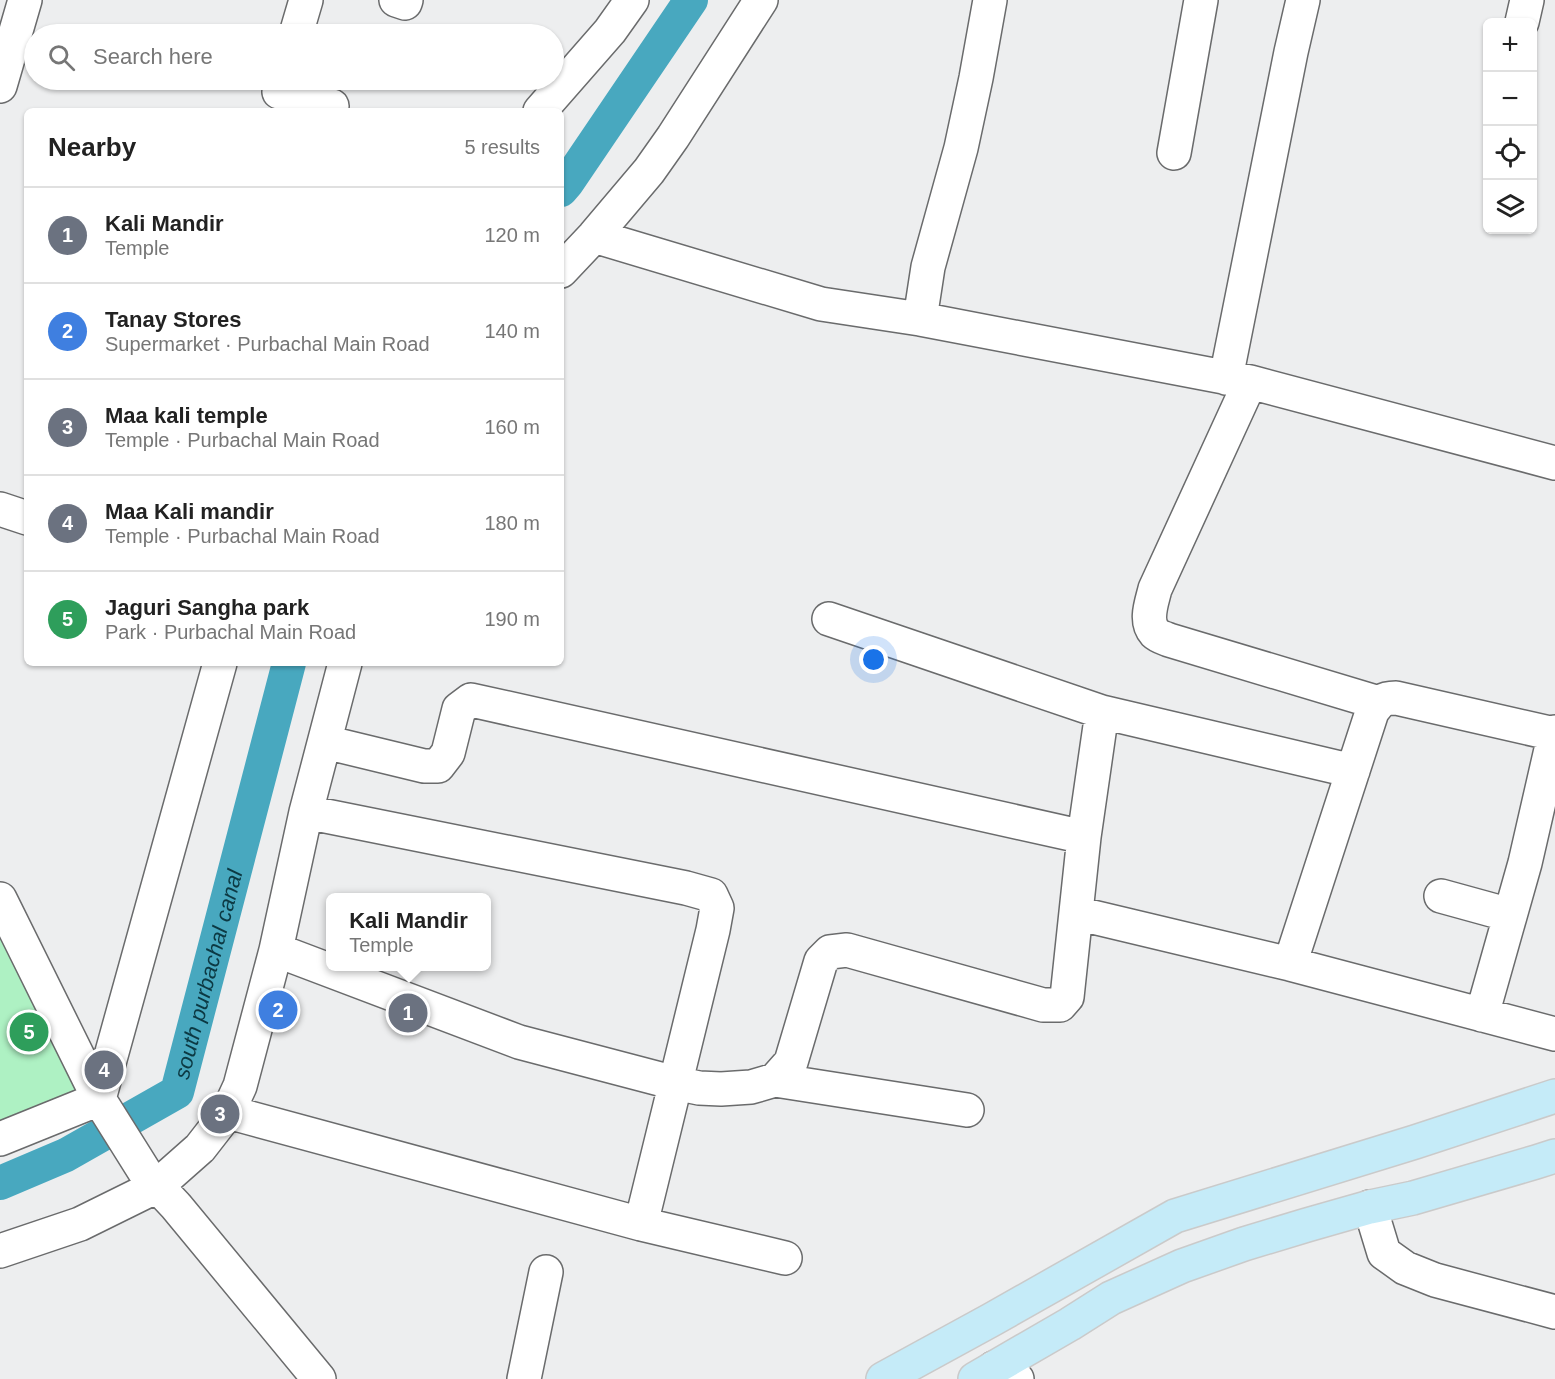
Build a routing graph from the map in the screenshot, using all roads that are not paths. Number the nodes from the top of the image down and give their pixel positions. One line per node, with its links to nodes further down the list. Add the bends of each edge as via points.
1 (25, 0): 13 (street)
2 (306, 0): 12 (street)
3 (396, 0): 4 (street)
4 (406, 0)
5 (632, 0): 14 (street)
6 (760, 0): 21 (street, via 673,137)
7 (990, 0): 23 (street, via 961,148 928,267)
8 (1201, 0): 20 (street)
9 (1303, 0): 24 (street, via 1291,52)
10 (1527, 0): 11 (street)
11 (1523, 18)
12 (299, 24)
13 (7, 36): 15 (street)
14 (564, 84)
15 (0, 86)
16 (280, 90): 18 (street)
17 (558, 90): 19 (street)
18 (332, 108)
19 (543, 108)
20 (1174, 153)
21 (594, 236): 22 (street); 23 (street, via 821,303)
22 (564, 268)
23 (920, 319): 24 (street)
24 (1238, 380): 25 (street); 31 (street, via 1155,589 1150,624 1156,634 1169,640)
25 (1555, 463)
26 (0, 509): 27 (street)
27 (24, 517)
28 (829, 619): 32 (street)
29 (219, 666): 51 (street)
30 (344, 666): 34 (street)
31 (1379, 703): 33 (street, via 1396,698); 35 (street, via 1372,712)
32 (1102, 712): 35 (street); 37 (street)
33 (1555, 733): 41 (street)
34 (325, 742): 36 (street); 37 (street, via 438,766 448,753 459,709 471,700)
35 (1353, 771): 43 (street)
36 (306, 812): 42 (street); 49 (street, via 711,895 717,908 713,930)
37 (1084, 837): 40 (street)
38 (1441, 896): 41 (street)
39 (0, 899): 51 (street)
40 (1076, 913): 43 (street); 48 (street, via 1067,997 1060,1005 1043,1005 847,950 830,952 821,961 791,1062)
41 (1510, 915): 46 (street)
42 (276, 950): 44 (street); 53 (street, via 240,1086)
43 (1290, 964): 46 (street)
44 (326, 969)
45 (331, 971): 49 (street, via 519,1042)
46 (1482, 1016): 47 (street)
47 (1555, 1034)
48 (775, 1080): 49 (street, via 721,1089); 52 (street)
49 (675, 1083): 58 (street)
50 (1555, 1096): 66 (main road, via 1175,1216)
51 (102, 1105): 54 (street); 56 (street)
52 (967, 1110)
53 (228, 1112): 56 (street); 58 (street)
54 (0, 1139)
55 (1555, 1155): 57 (main road)
56 (160, 1189): 59 (street, via 80,1224); 64 (street)
57 (1370, 1207): 62 (street, via 1384,1253 1405,1268 1435,1280); 63 (main road, via 1182,1266 1111,1298)
58 (641, 1224): 60 (street)
59 (0, 1251)
60 (785, 1258)
61 (546, 1272): 65 (street)
62 (1555, 1312)
63 (995, 1375)
64 (319, 1379)
65 (524, 1379)
66 (883, 1379)

